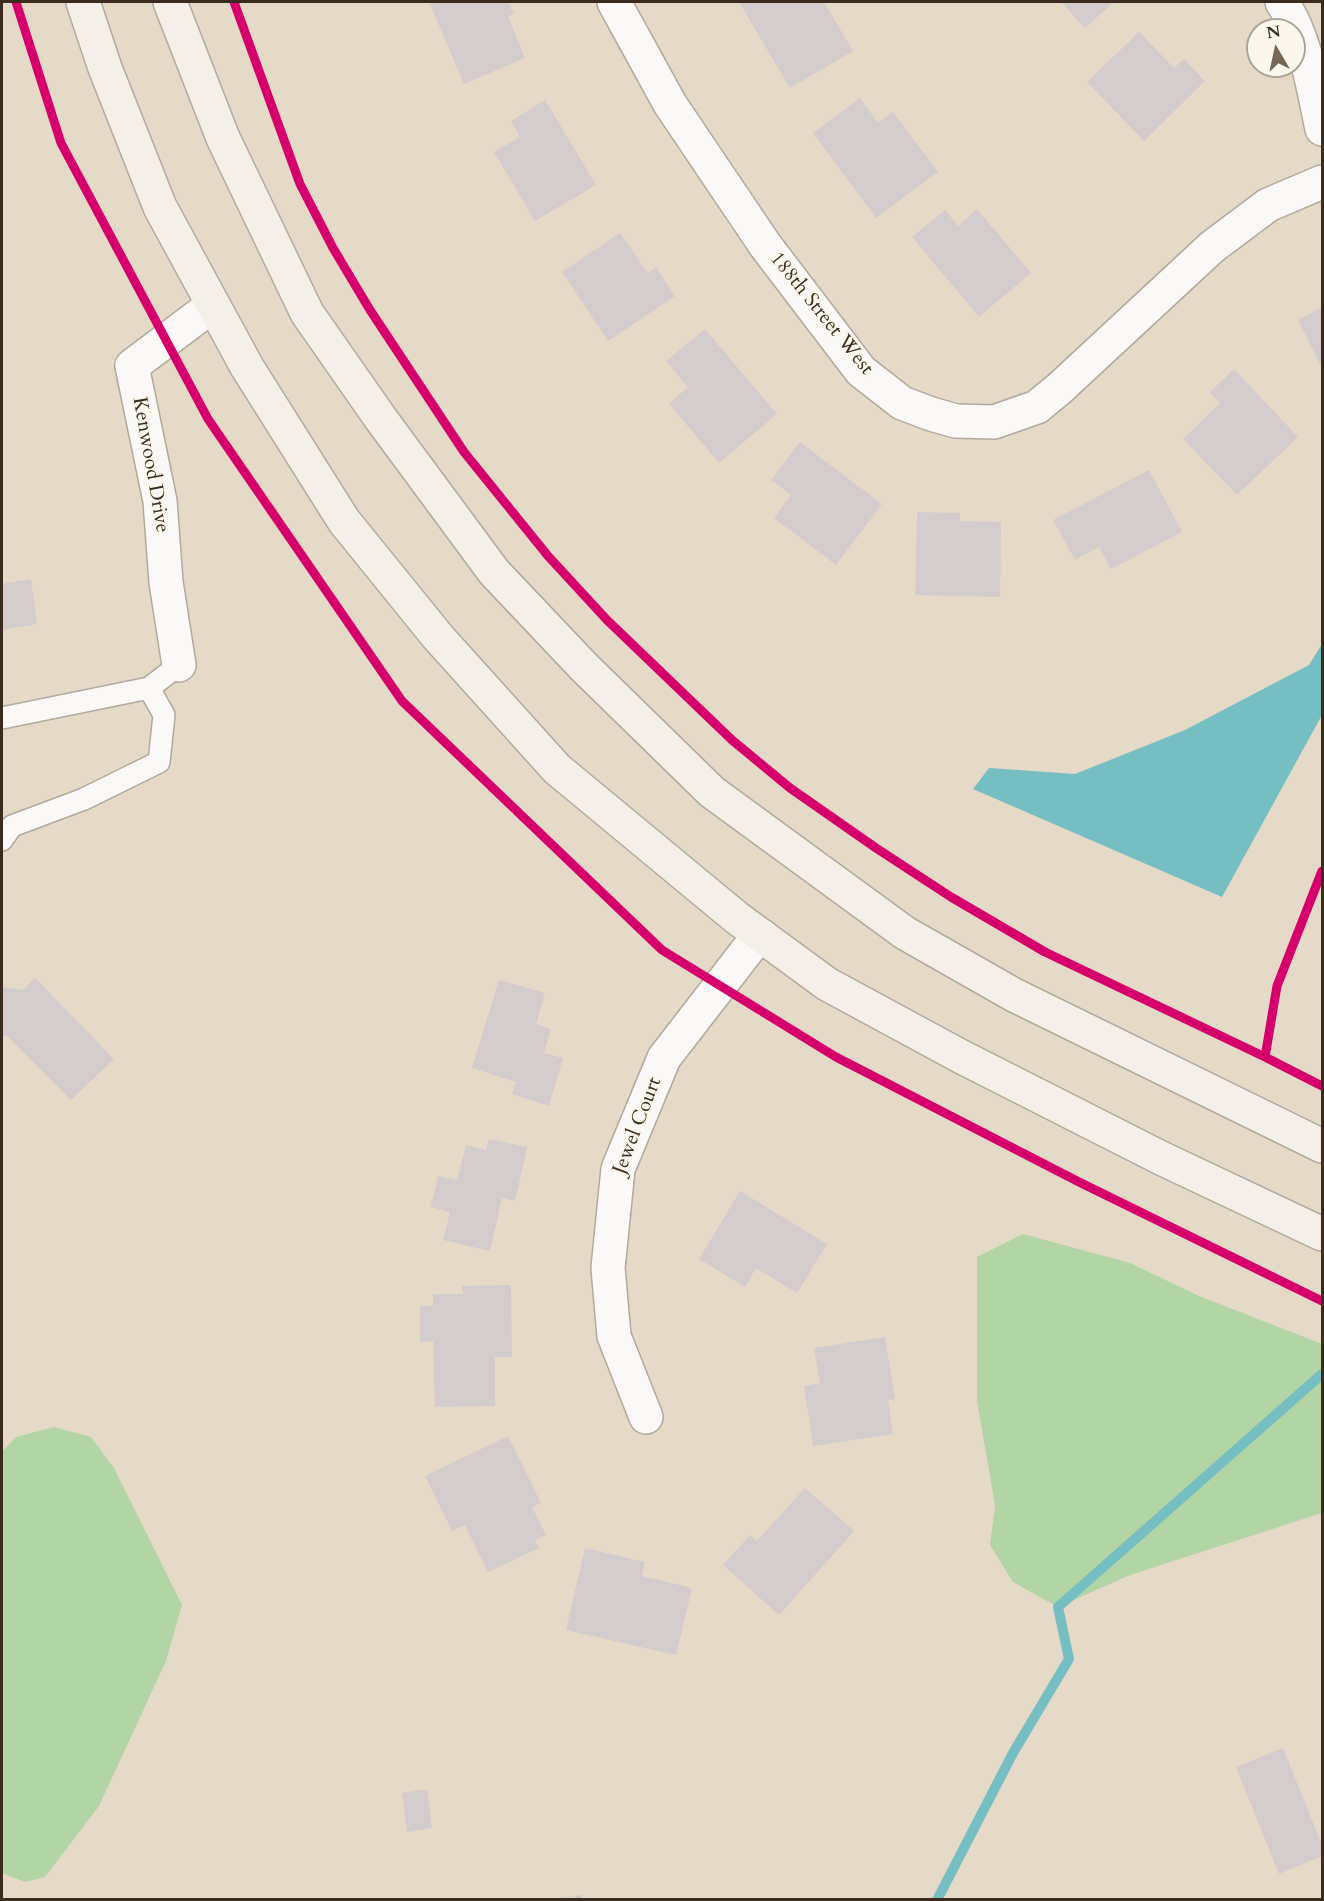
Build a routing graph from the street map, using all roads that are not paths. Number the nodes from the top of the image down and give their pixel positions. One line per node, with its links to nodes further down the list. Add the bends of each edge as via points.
1 (83, 2): 7 (main road, via 160,207)
2 (170, 2): 13 (main road, via 223,138 307,313 495,572 584,667 712,792 905,933 1014,995)
3 (614, 2): 6 (street, 188th Street West, via 670,104 765,245 861,371 902,403 930,414 994,422 1037,407 1212,247 1268,205)
4 (1282, 2): 5 (street, via 1308,65)
5 (1323, 129)
6 (1323, 182)
7 (213, 305): 8 (street, Kenwood Drive, via 132,366 160,501 166,582); 12 (main road, via 247,367 344,520 438,637 557,769)
8 (179, 665): 9 (lane)
9 (149, 688): 10 (lane); 11 (lane, via 164,716 159,762 84,799 12,826)
10 (2, 718)
11 (2, 840)
12 (762, 936): 14 (main road, via 827,984 960,1056 1161,1158); 15 (street, Jewel Court, via 664,1058 618,1168 608,1268 614,1336)
13 (1323, 1146)
14 (1323, 1234)
15 (646, 1417)

